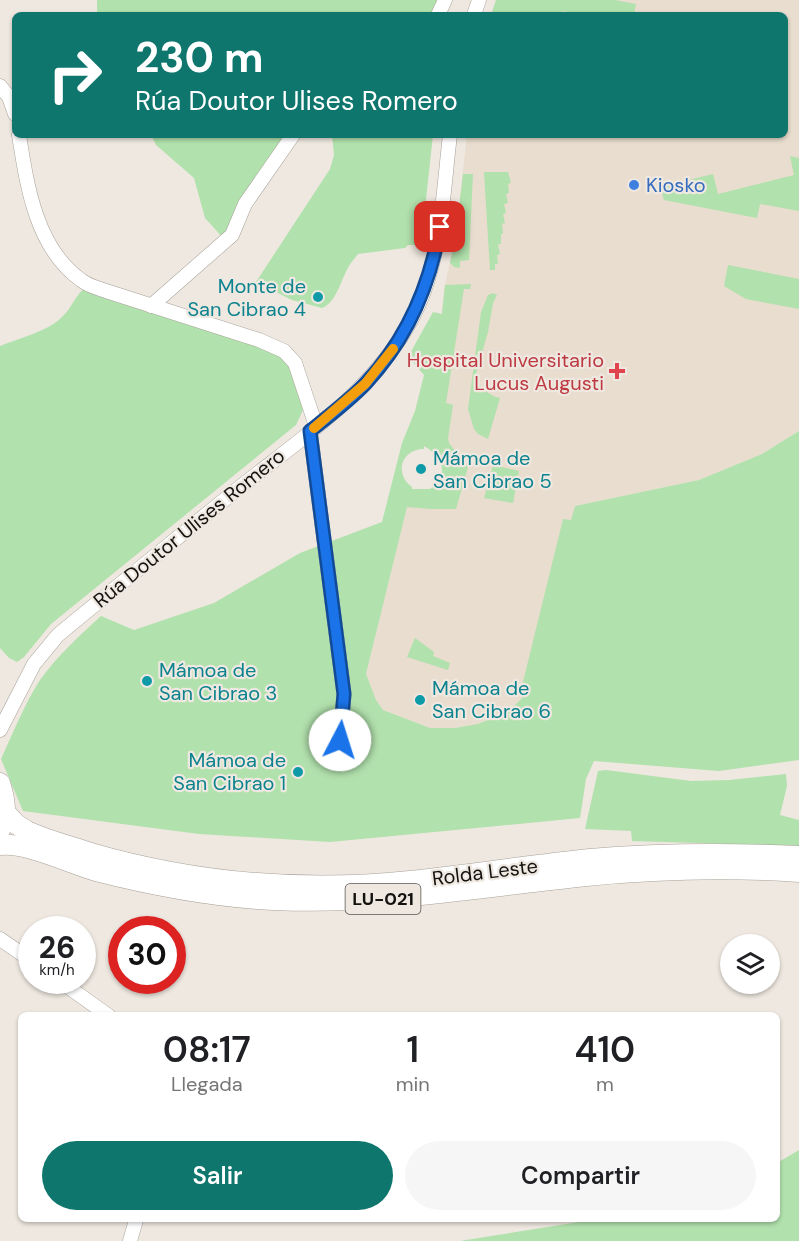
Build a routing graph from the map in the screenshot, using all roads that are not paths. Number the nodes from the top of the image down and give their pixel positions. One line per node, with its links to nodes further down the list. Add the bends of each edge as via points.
1 (0, 86): 2 (street)
2 (12, 106)
3 (19, 138): 6 (street, via 25,174 50,249 82,282)
4 (291, 138): 6 (street, via 245,204 232,235)
5 (450, 138): 7 (street, Rúa Doutor Ulises Romero, via 437,248 419,303 388,356 365,384)
6 (152, 306): 7 (street, via 284,351 295,363)
7 (313, 428): 8 (street, Rúa Doutor Ulises Romero, via 58,635 34,664); 9 (street, via 344,694)
8 (0, 730)
9 (340, 740)
10 (0, 783): 11 (highway, Rolda Leste / LU-021, via 5,798)
11 (3, 821): 13 (highway, Rolda Leste / LU-021, via 106,857 172,872 251,883 381,884 579,861 703,853)
12 (0, 845): 14 (highway, Rolda Leste / LU-021, via 18,846 176,890 286,901 389,899 650,871)
13 (799, 856)
14 (799, 872)
15 (0, 939): 16 (street)
16 (18, 951)
17 (78, 994): 18 (street)
18 (103, 1012)
19 (135, 1222): 20 (street)
20 (130, 1241)

